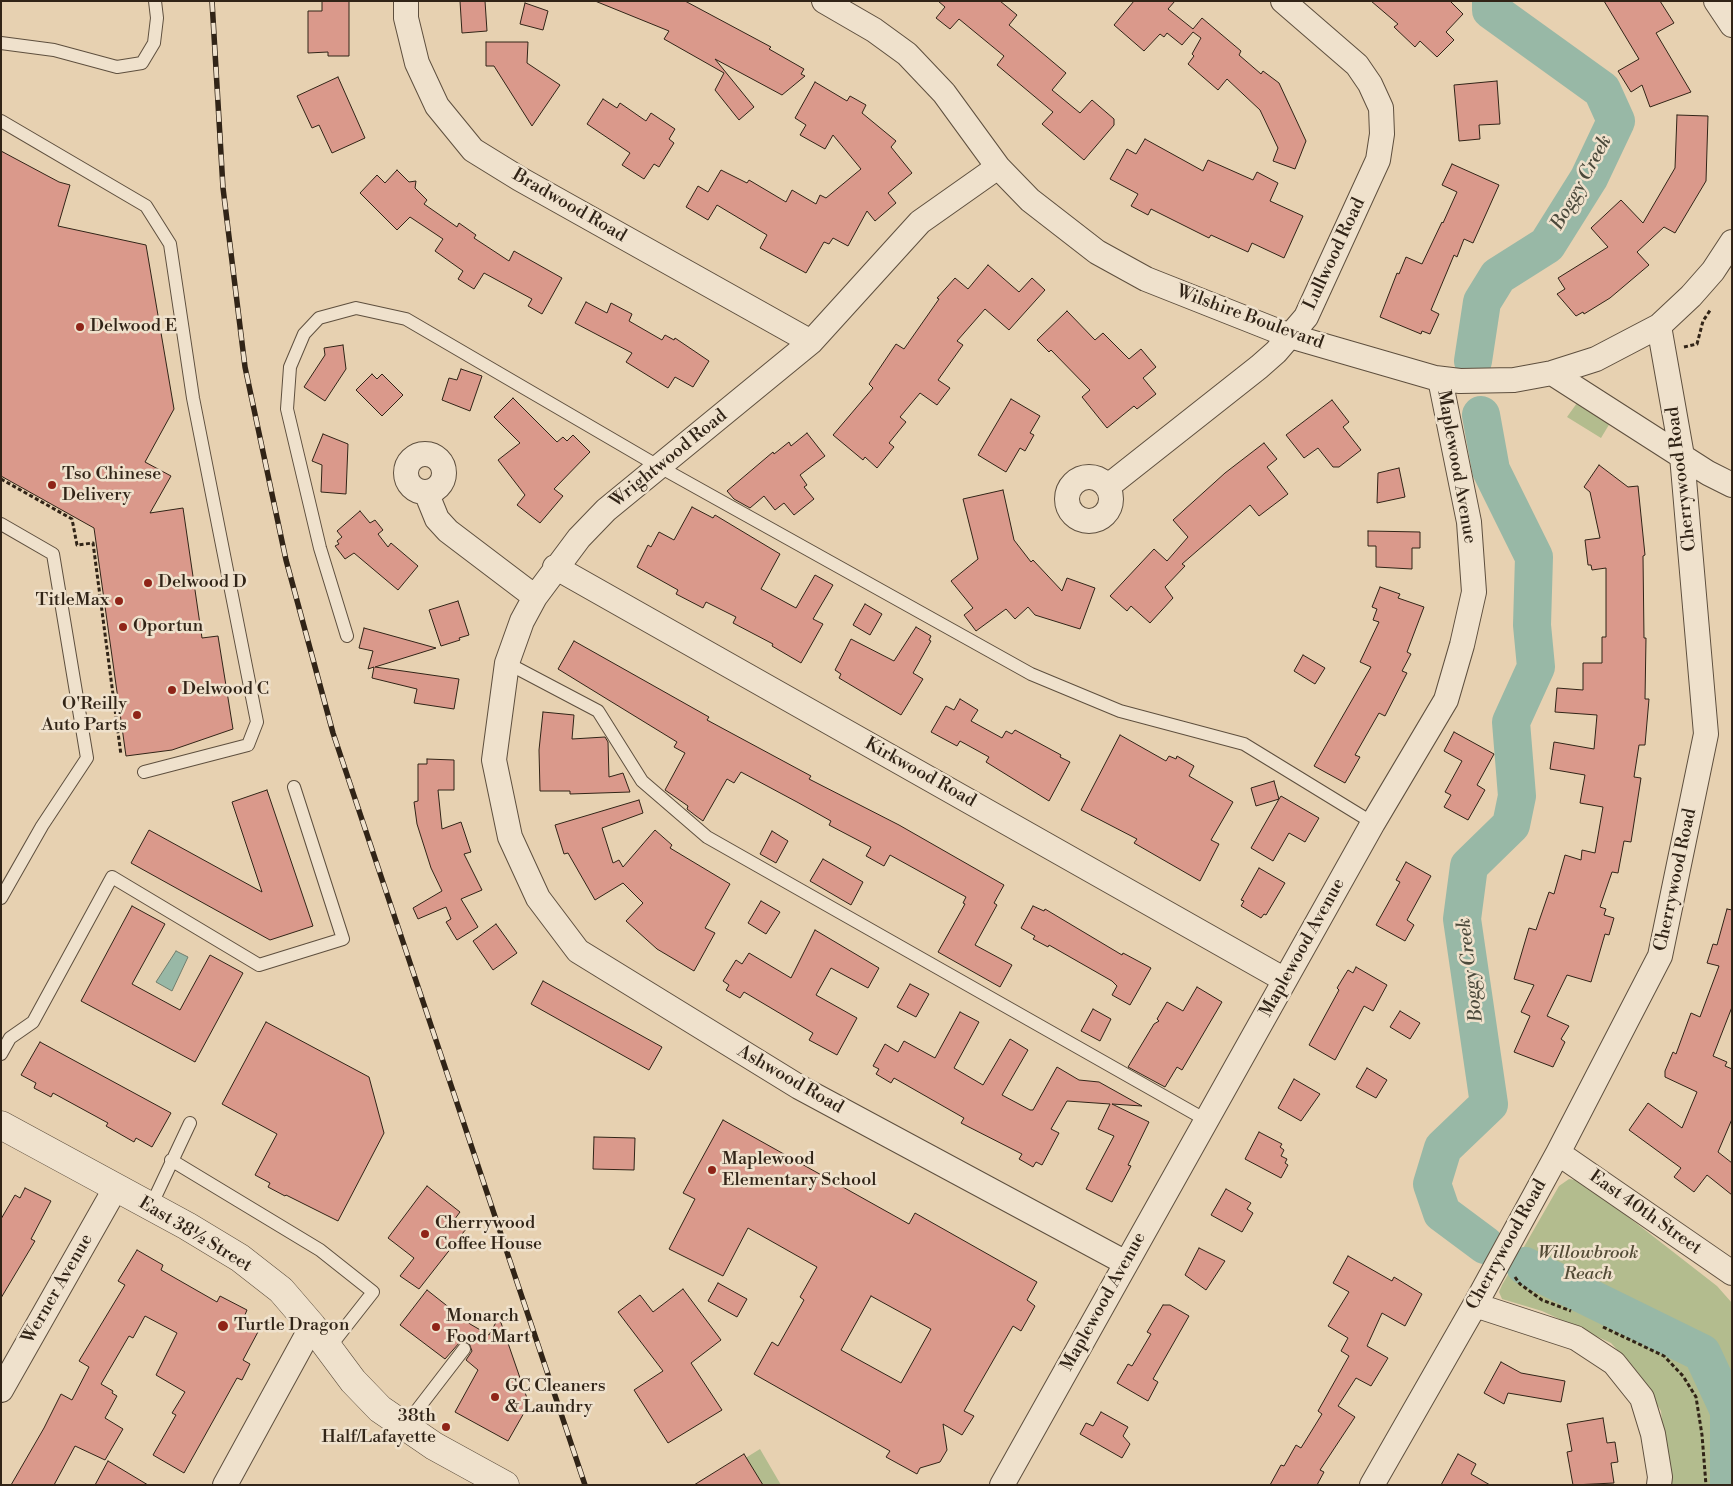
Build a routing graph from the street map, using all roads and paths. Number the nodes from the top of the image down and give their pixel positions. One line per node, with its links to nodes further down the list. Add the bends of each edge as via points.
1 (155, 1): 7 (lane, via 154,43 142,62 117,67 54,50)
2 (406, 1): 14 (street, Bradwood Road, via 406,18 417,63 437,106 473,150)
3 (824, 1): 9 (street, Wilshire Boulevard, via 907,54 944,94)
4 (1283, 1): 13 (street, Lullwood Road, via 1357,65 1381,108 1382,134 1378,160 1306,317)
5 (1716, 1): 6 (street)
6 (1732, 25)
7 (1, 43)
8 (1, 121): 30 (lane, via 146,206 170,244 193,398 257,722 248,745)
9 (998, 167): 13 (street, Wilshire Boulevard, via 1030,200 1096,252 1146,279); 14 (street, Wrightwood Road, via 920,222)
10 (1732, 242): 12 (street, Wilshire Boulevard, via 1713,271)
11 (1714, 305): 15 (path, via 1703,321 1697,344)
12 (1659, 326): 16 (street, Wilshire Boulevard, via 1596,359); 18 (street, Cherrywood Road)
13 (1290, 336): 17 (street, Wilshire Boulevard); 22 (street, Lullwood Road, via 1259,367)
14 (811, 342): 19 (street, Wrightwood Road)
15 (1676, 349)
16 (1552, 373): 17 (street, Wilshire Boulevard, via 1486,382); 18 (street)
17 (1440, 379): 32 (street, Maplewood Avenue, via 1469,522 1474,592 1446,700)
18 (1682, 456): 21 (street); 40 (street, Cherrywood Road, via 1706,734 1660,956)
19 (658, 466): 25 (street, Wrightwood Road, via 606,510); 27 (lane, via 406,319 356,308 319,318 304,334 290,367 287,409 320,548); 32 (lane, via 1031,674 1120,710 1244,744)
20 (1, 479): 29 (path, via 72,519 78,545 93,543)
21 (1732, 485)
22 (1107, 487)
23 (426, 492): 26 (street, via 437,519 448,531)
24 (1, 524): 34 (lane, via 53,554 87,758 42,826)
25 (555, 568): 26 (street, Wrightwood Road); 35 (street, Kirkwood Road)
26 (535, 597): 28 (street, Wrightwood Road)
27 (347, 636)
28 (507, 663): 33 (street, Wrightwood Road, via 494,760); 37 (lane, via 598,710 642,781 707,837)
29 (121, 755)
30 (144, 772)
31 (294, 787): 36 (lane, via 344,939 259,965 112,877 33,1022 10,1038)
32 (1373, 823): 35 (street, Maplewood Avenue)
33 (510, 837): 44 (street, Ashwood Road, via 538,898 578,951 799,1086)
34 (1, 898)
35 (1285, 980): 37 (street, Maplewood Avenue)
36 (1, 1054)
37 (1206, 1120): 44 (street, Maplewood Avenue)
38 (190, 1123): 41 (lane)
39 (1, 1125): 42 (street, East 38½ Street)
40 (1558, 1153): 45 (street, East 40th Street); 46 (street, Cherrywood Road)
41 (171, 1160): 43 (lane); 48 (lane, via 320,1250 373,1292)
42 (115, 1189): 43 (street, East 38½ Street); 50 (street, Werner Avenue)
43 (150, 1208): 47 (street, East 38½ Street, via 240,1258 281,1290)
44 (1126, 1263): 54 (street, Maplewood Avenue)
45 (1732, 1273)
46 (1475, 1305): 55 (street, Cherrywood Road); 56 (street, via 1576,1338 1614,1363 1642,1398 1653,1434)
47 (312, 1326): 48 (street, East 38½ Street); 52 (street)
48 (329, 1348): 51 (street, East 38½ Street, via 353,1381 380,1409)
49 (464, 1349): 51 (lane)
50 (1, 1390)
51 (404, 1427): 53 (street, East 38½ Street)
52 (225, 1485)
53 (505, 1485)
54 (1002, 1485)
55 (1372, 1485)
56 (1659, 1485)

